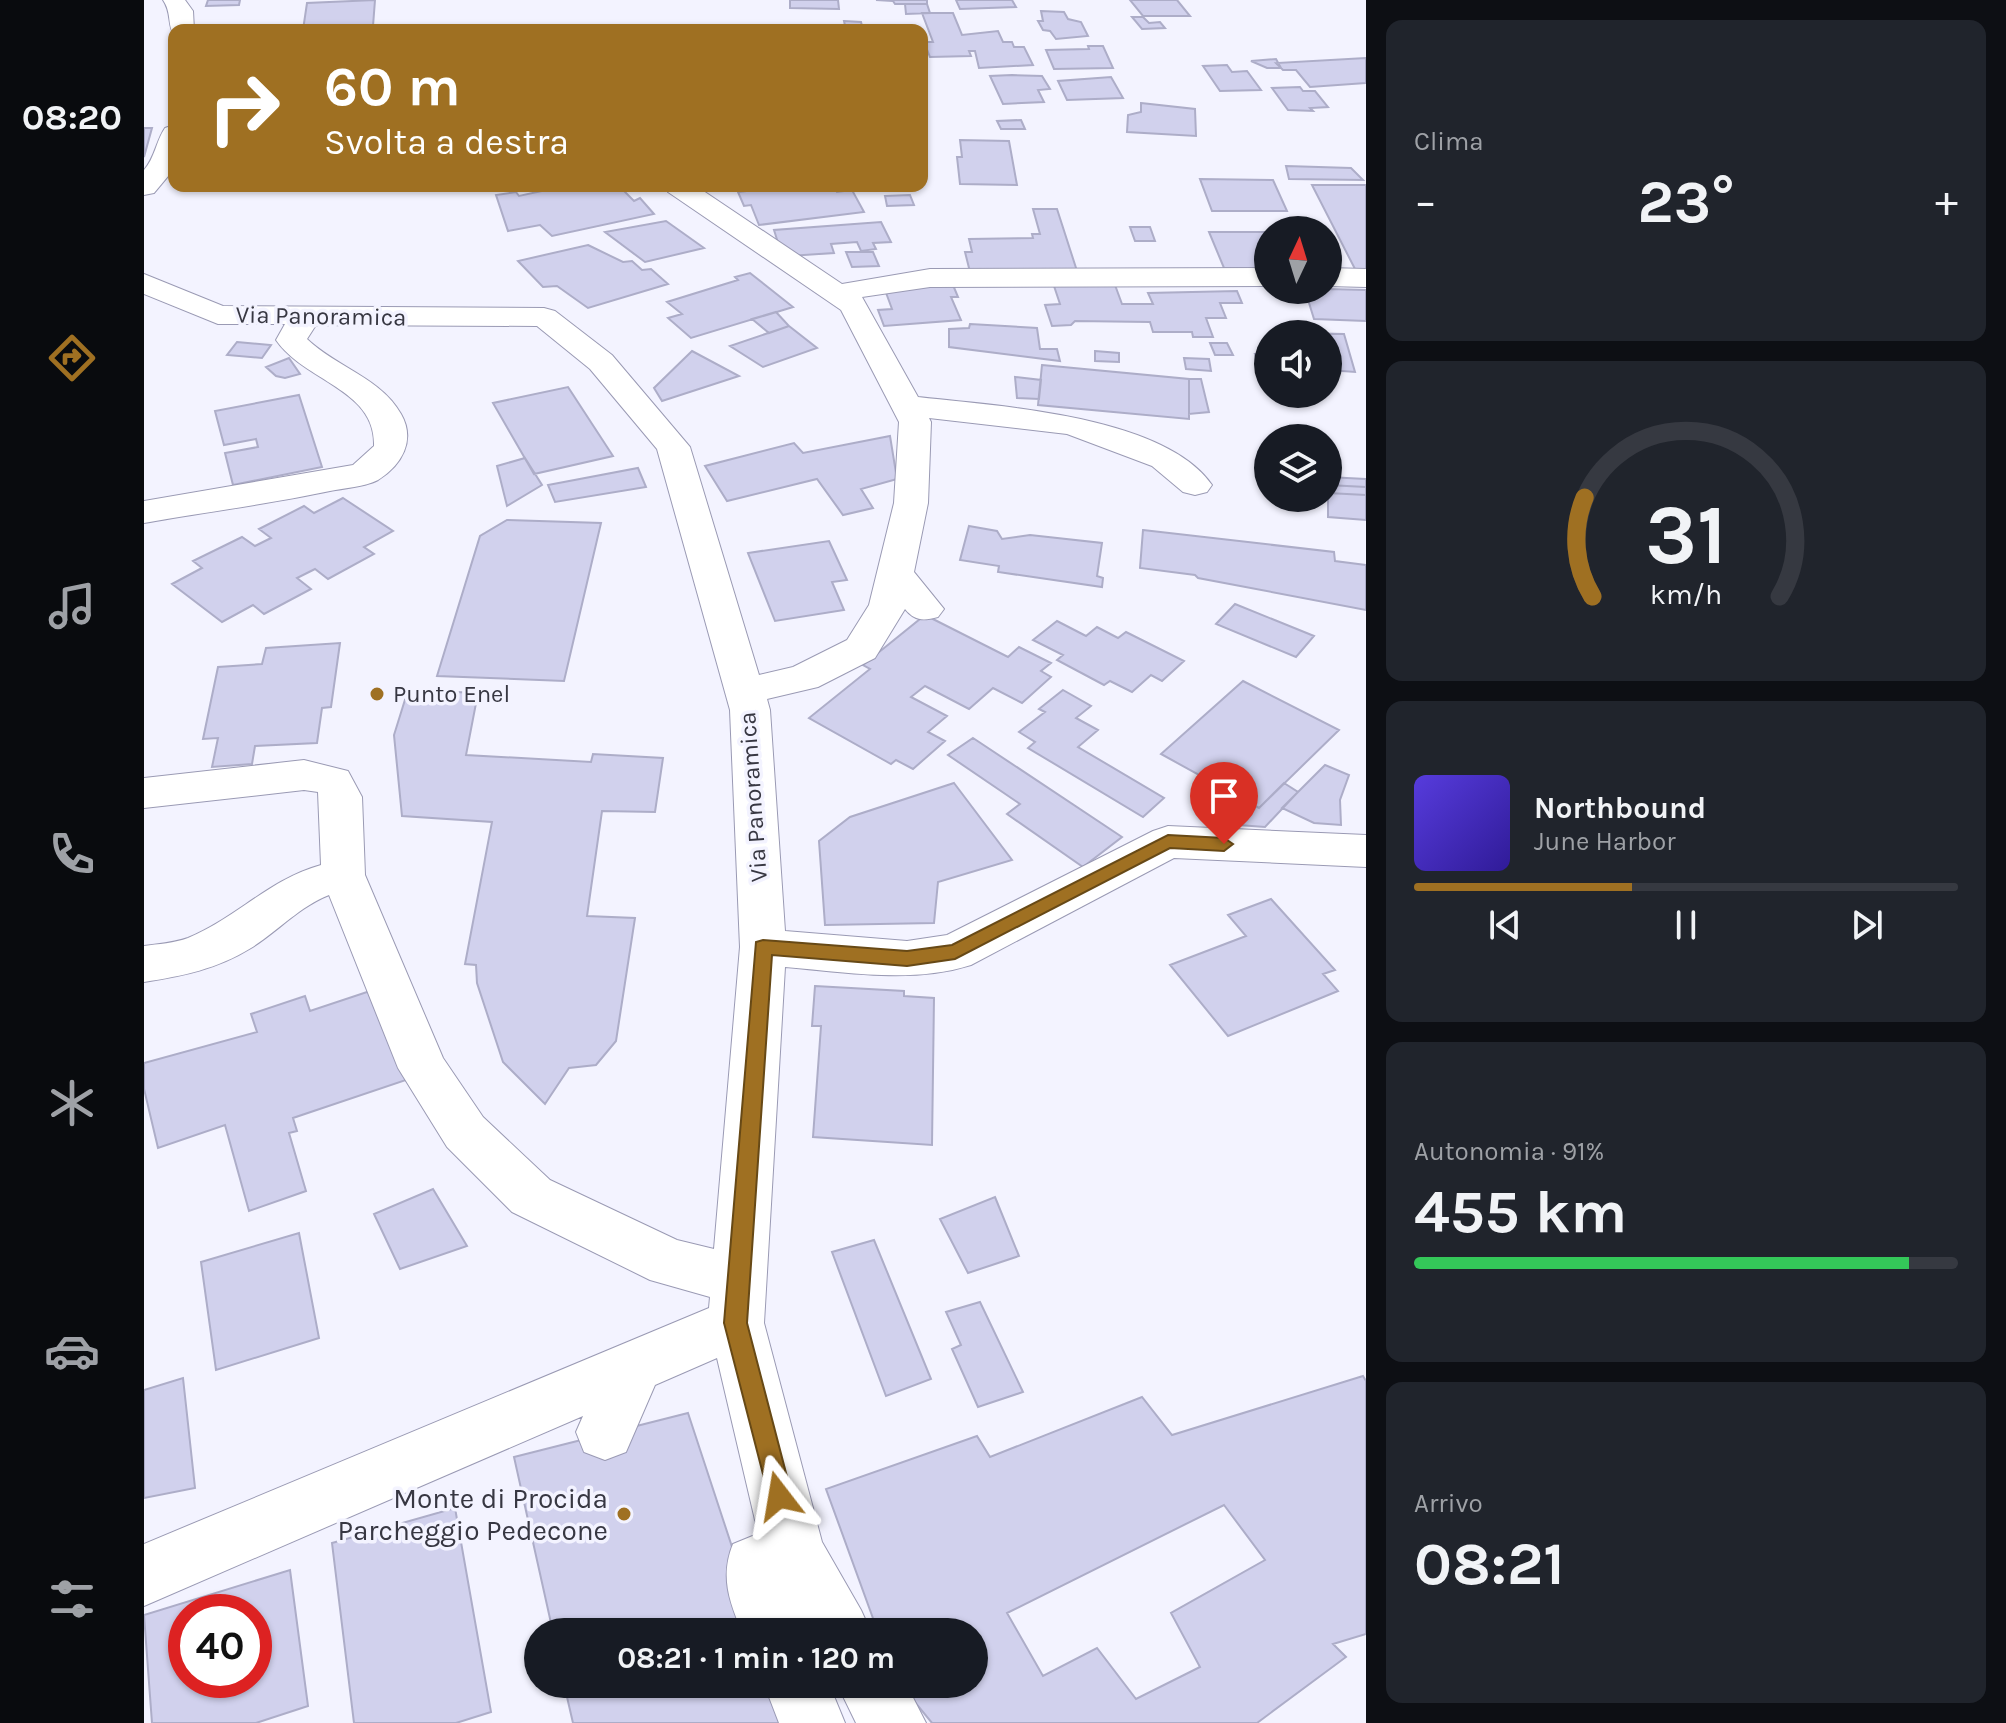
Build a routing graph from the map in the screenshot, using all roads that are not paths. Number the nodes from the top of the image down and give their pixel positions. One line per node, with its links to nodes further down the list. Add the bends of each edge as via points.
1 (174, 0): 2 (street, via 182,11)
2 (182, 24)
3 (168, 152): 4 (street)
4 (144, 187)
5 (687, 192): 10 (street)
6 (1254, 277): 10 (street, via 930,278)
7 (1342, 277): 8 (street)
8 (1366, 278)
9 (144, 283): 11 (street, Via Panoramica, via 218,315)
10 (839, 294): 12 (street, via 853,305)
11 (306, 316): 14 (street, via 291,340 303,355 373,396 390,424 391,449 365,473); 18 (street, Via Panoramica, via 544,317 601,362 673,447)
12 (906, 405): 13 (street, via 1073,425 1164,459); 15 (street, via 915,422 911,503)
13 (1195, 485)
14 (144, 512)
15 (895, 573): 16 (street); 17 (street, via 888,605 861,649)
16 (925, 609)
17 (804, 678): 18 (street); 19 (street, via 770,709)
18 (744, 691): 19 (street, Via Panoramica)
19 (752, 742): 23 (street, Via Panoramica)
20 (144, 793): 22 (street, via 304,775 333,781 341,797)
21 (1366, 851): 23 (street, via 1168,842 955,952 907,959)
22 (343, 875): 24 (street, via 311,884 193,956); 25 (street, via 423,1068 465,1132 531,1196)
23 (763, 947): 25 (street, Via Panoramica)
24 (144, 964)
25 (738, 1301): 26 (street); 28 (street, Via Panoramica)
26 (636, 1364): 27 (street); 29 (street)
27 (605, 1432)
28 (763, 1564): 30 (street); 31 (street, Via Panoramica)
29 (144, 1575)
30 (768, 1618)
31 (823, 1618)
32 (802, 1698): 34 (street)
33 (878, 1698): 35 (street)
34 (812, 1723)
35 (893, 1723)

